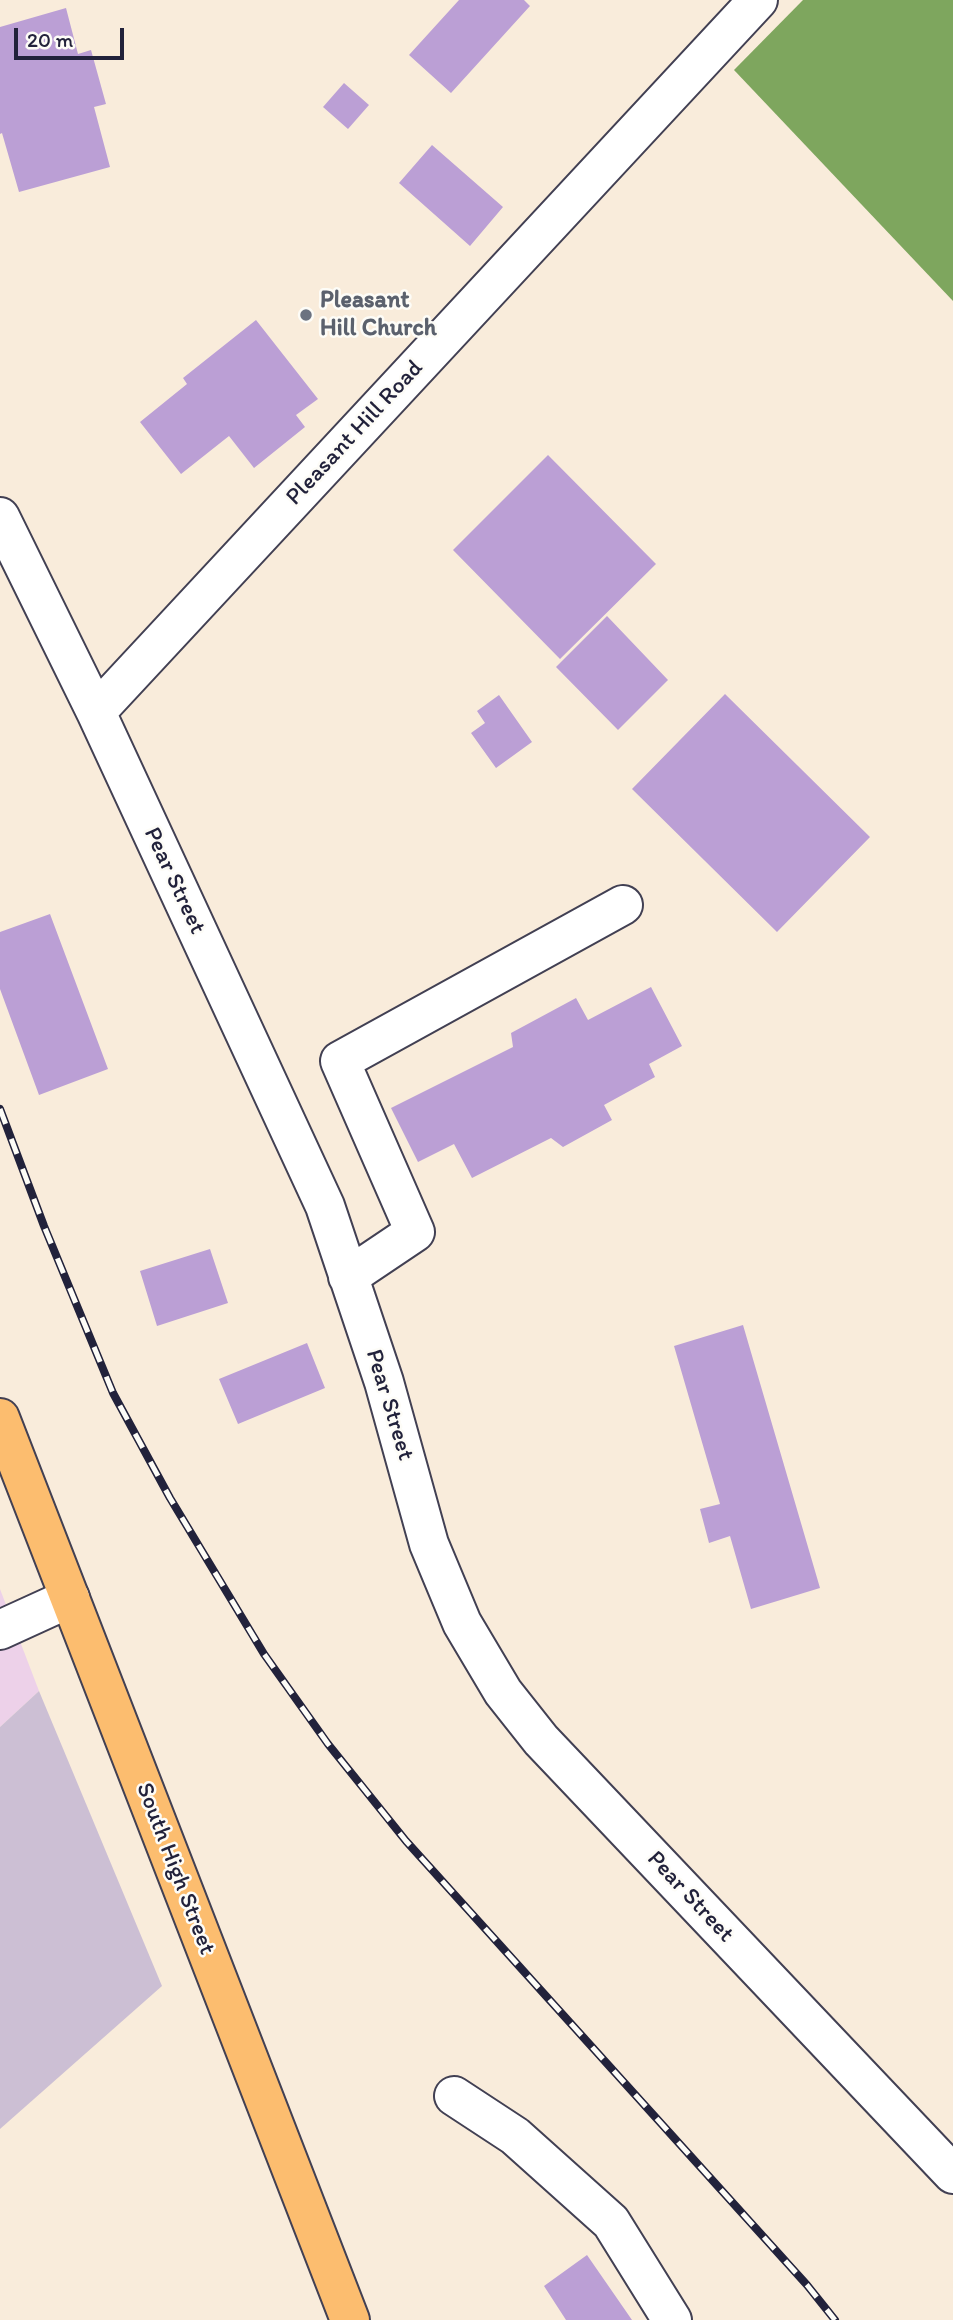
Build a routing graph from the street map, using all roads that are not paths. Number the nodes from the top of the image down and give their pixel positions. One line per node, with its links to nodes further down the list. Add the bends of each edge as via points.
1 (758, 0): 3 (street, Pleasant Hill Road)
2 (0, 517): 3 (street, Pear Street)
3 (96, 712): 5 (street, Pear Street, via 325,1206)
4 (623, 905): 5 (street, via 340,1061 415,1232)
5 (348, 1276): 10 (street, Pear Street, via 384,1382 429,1545 462,1623 503,1692 541,1740)
6 (0, 1418): 7 (main road, South High Street)
7 (70, 1598): 8 (street); 11 (main road, South High Street)
8 (0, 1630)
9 (454, 2096): 12 (street, via 515,2136 611,2222)
10 (953, 2174)
11 (350, 2320)
12 (672, 2320)

